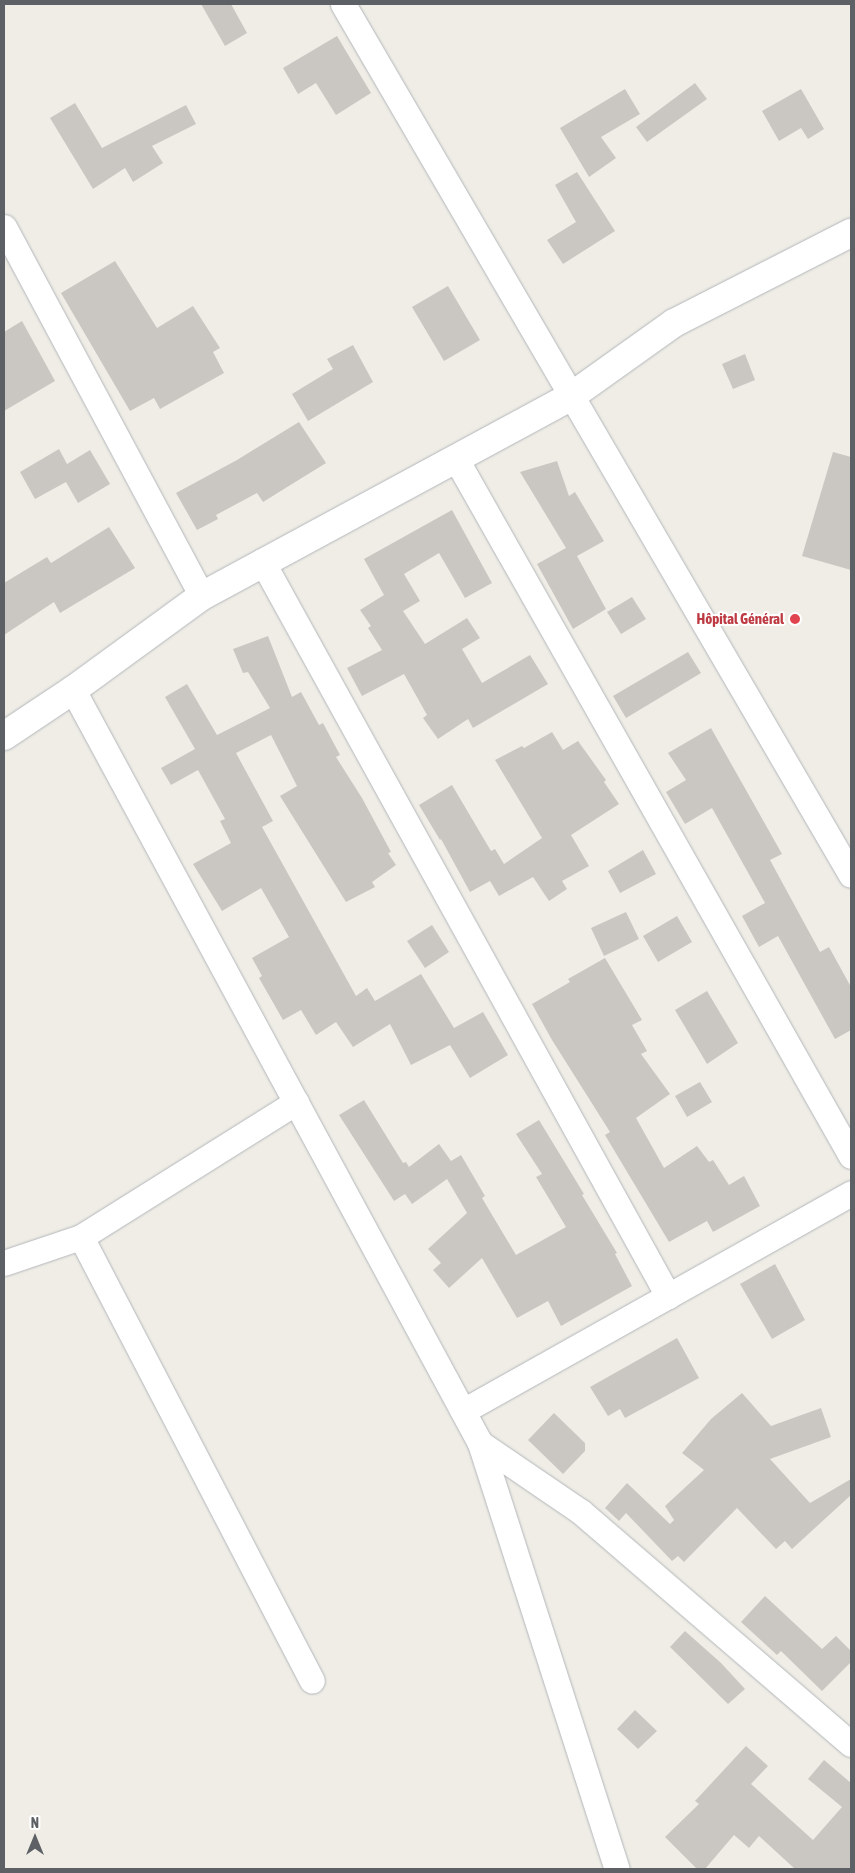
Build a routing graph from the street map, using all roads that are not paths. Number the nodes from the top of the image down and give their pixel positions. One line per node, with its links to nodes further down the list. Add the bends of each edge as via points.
1 (344, 4): 4 (street)
2 (4, 227): 7 (street)
3 (851, 233): 4 (street, via 674,323)
4 (572, 395): 5 (street); 10 (street)
5 (456, 458): 6 (street); 12 (street)
6 (262, 561): 7 (street); 16 (street)
7 (202, 596): 8 (street)
8 (73, 690): 9 (street); 11 (street)
9 (4, 736)
10 (851, 875)
11 (296, 1102): 14 (street); 17 (street)
12 (851, 1156)
13 (851, 1193): 16 (street)
14 (82, 1237): 15 (street); 19 (street)
15 (4, 1263)
16 (668, 1296): 17 (street)
17 (463, 1411): 18 (street)
18 (480, 1443): 20 (street, via 581,1512); 21 (street)
19 (312, 1681)
20 (851, 1744)
21 (617, 1869)

